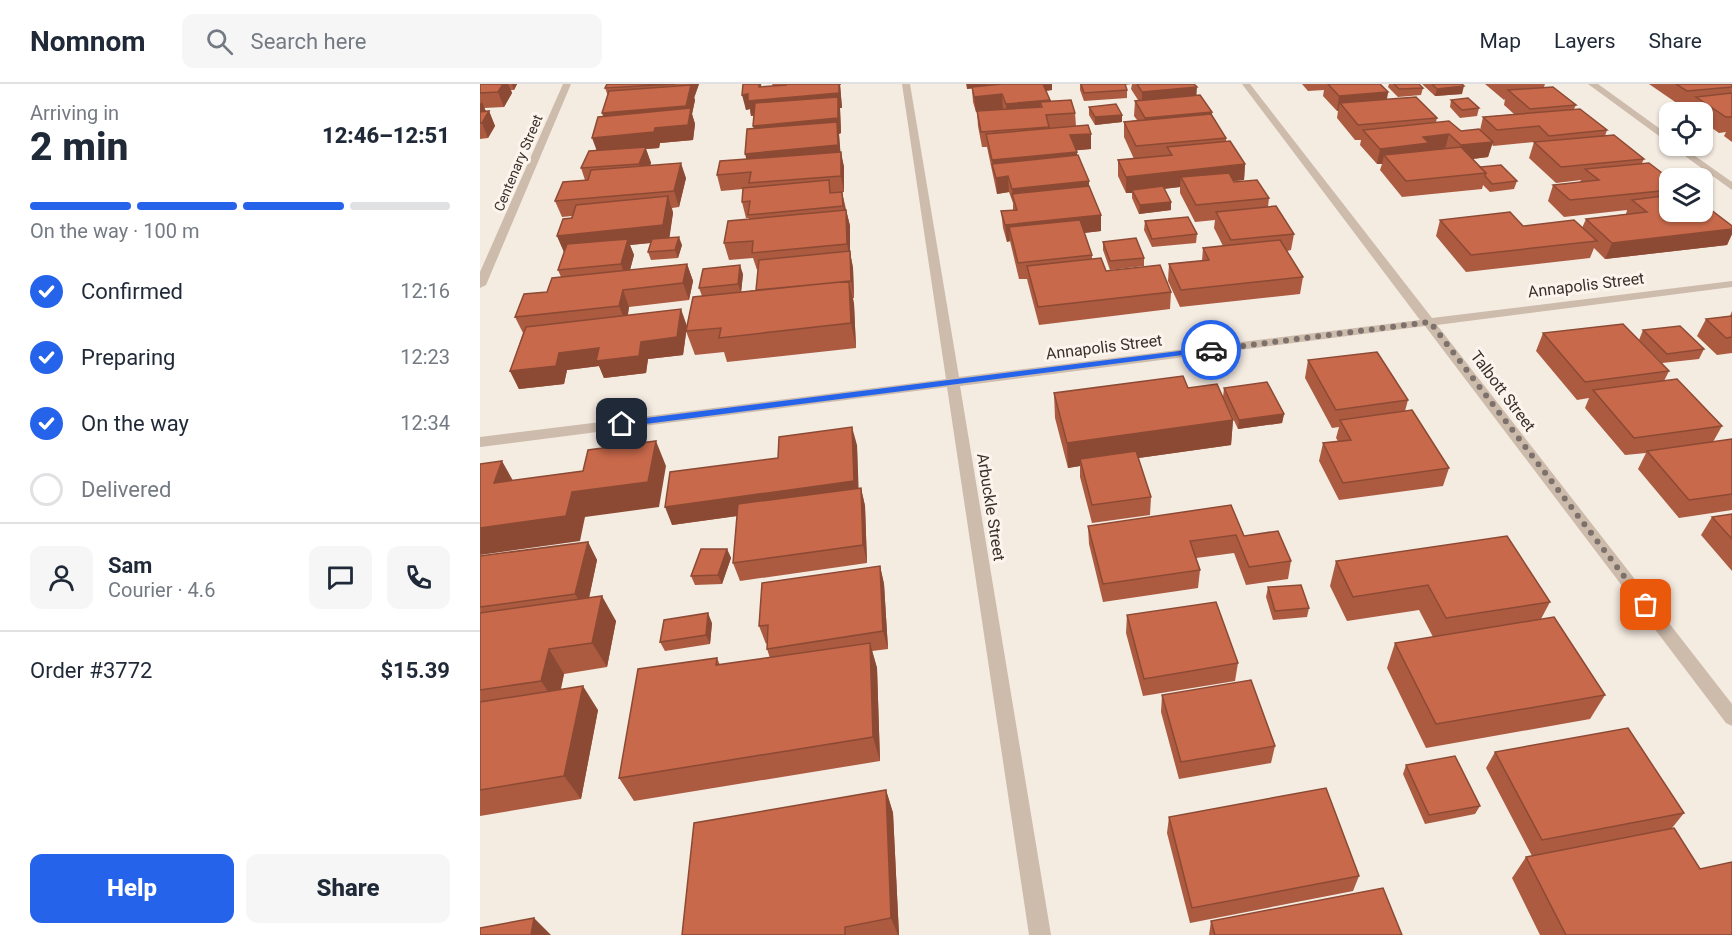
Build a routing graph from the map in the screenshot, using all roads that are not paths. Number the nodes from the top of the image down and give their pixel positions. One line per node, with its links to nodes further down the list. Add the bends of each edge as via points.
1 (567, 84): 9 (street, Centenary Street)
2 (906, 84): 11 (street, Arbuckle Street)
3 (1246, 84): 10 (street, Talbott Street)
4 (1592, 84): 5 (street)
5 (1659, 133)
6 (1689, 156): 7 (street)
7 (1732, 187)
8 (1732, 284): 10 (street, Annapolis Street)
9 (480, 285)
10 (1430, 322): 11 (street, Annapolis Street); 13 (street, Talbott Street)
11 (954, 382): 12 (street, Annapolis Street); 14 (street, Arbuckle Street)
12 (480, 442)
13 (1732, 718)
14 (1040, 935)

